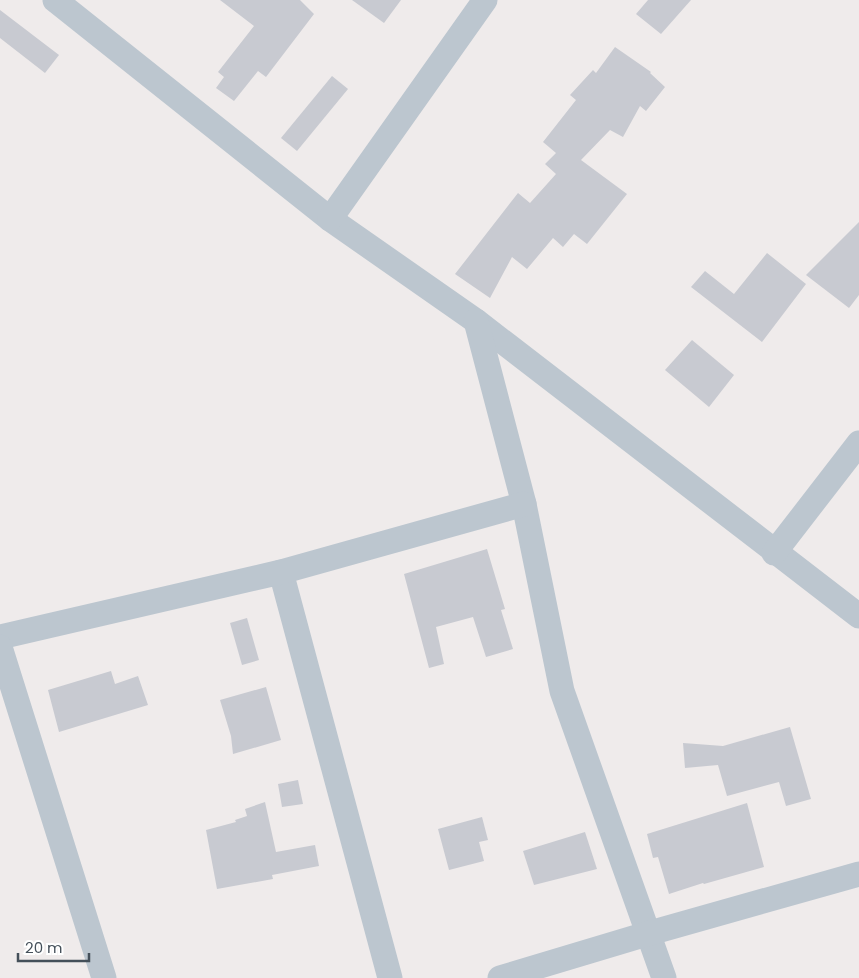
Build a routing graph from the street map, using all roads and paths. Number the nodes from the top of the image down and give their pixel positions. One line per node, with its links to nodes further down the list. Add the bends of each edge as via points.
1 (55, 0): 3 (street)
2 (485, 0): 3 (street)
3 (330, 219): 4 (street)
4 (476, 321): 6 (street); 7 (street)
5 (859, 443): 7 (street)
6 (524, 504): 8 (street); 13 (street, via 562,691)
7 (774, 553): 9 (street)
8 (281, 572): 10 (street); 15 (street)
9 (859, 616)
10 (0, 636)
11 (0, 647): 14 (street)
12 (859, 874): 13 (street)
13 (650, 932): 16 (street); 17 (street)
14 (104, 978)
15 (390, 978)
16 (500, 978)
17 (664, 978)

